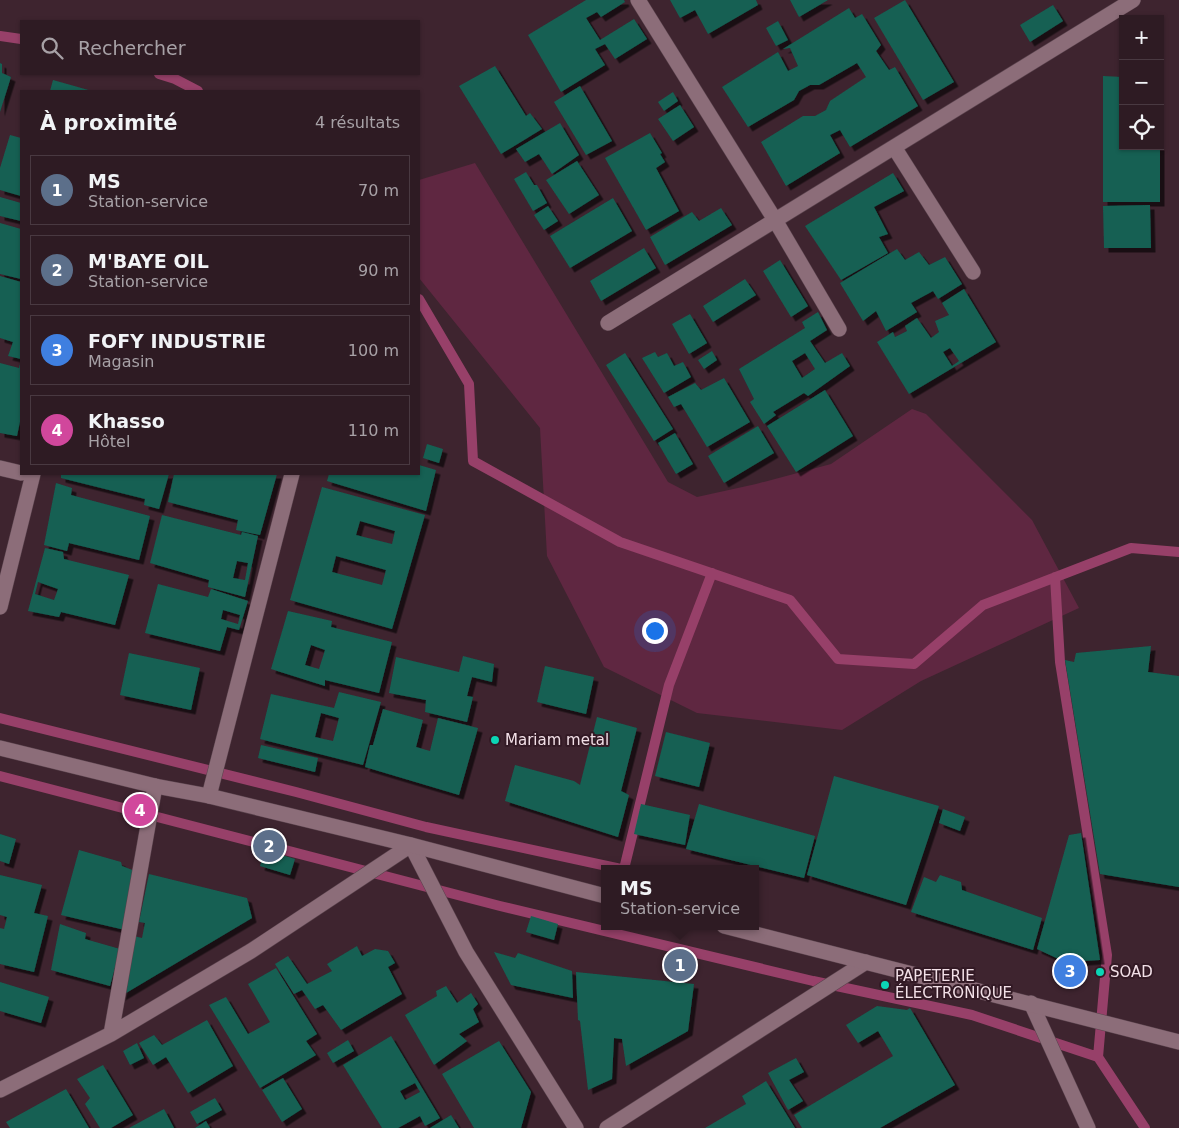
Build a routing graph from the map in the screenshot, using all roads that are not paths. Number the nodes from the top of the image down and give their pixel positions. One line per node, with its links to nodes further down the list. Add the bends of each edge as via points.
1 (638, 0): 4 (street)
2 (1133, 0): 3 (street)
3 (894, 147): 4 (street); 5 (street)
4 (775, 220): 6 (street); 7 (street)
5 (973, 272)
6 (608, 323)
7 (839, 329)
8 (0, 468): 9 (street)
9 (20, 472)
10 (28, 475): 12 (street)
11 (292, 475): 15 (street)
12 (0, 607)
13 (0, 748): 14 (street)
14 (155, 786): 15 (street); 21 (street)
15 (209, 796): 16 (street)
16 (411, 845): 17 (street); 21 (street, via 251,951); 24 (street, via 466,952)
17 (601, 895)
18 (740, 930): 19 (street)
19 (866, 962): 20 (street); 25 (street)
20 (1031, 1003): 22 (street); 26 (street)
21 (111, 1034): 23 (street)
22 (1179, 1042)
23 (0, 1090)
24 (576, 1128)
25 (606, 1128)
26 (1088, 1128)

